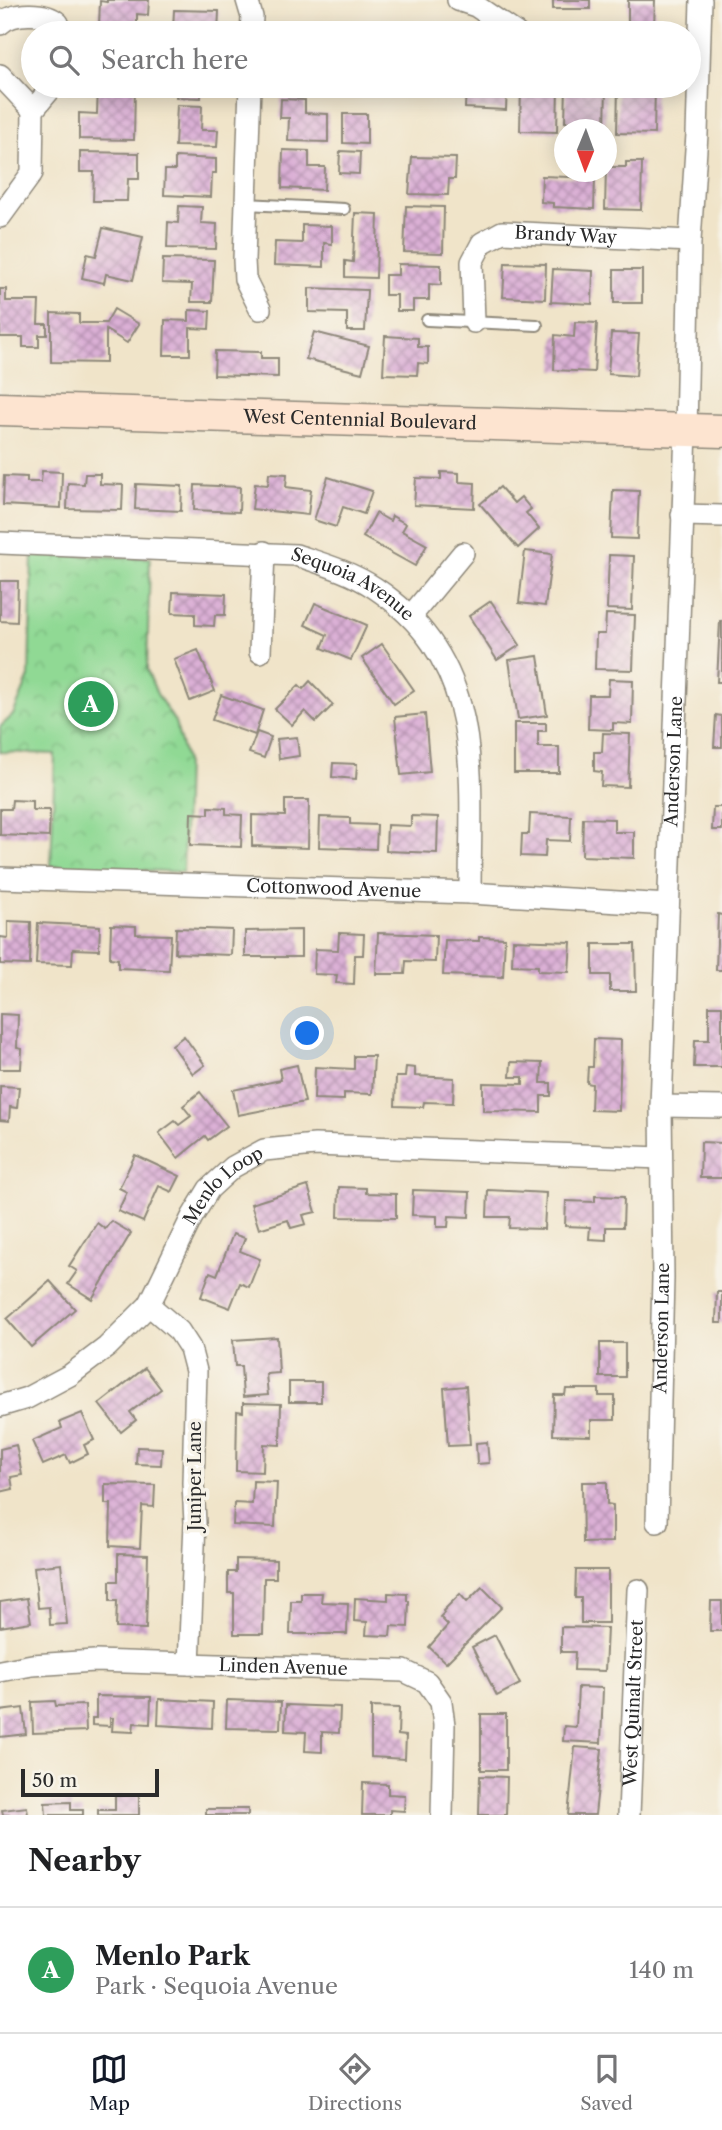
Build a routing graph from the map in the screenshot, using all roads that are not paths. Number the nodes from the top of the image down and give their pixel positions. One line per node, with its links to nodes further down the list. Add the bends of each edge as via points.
1 (247, 0): 5 (street)
2 (458, 0): 6 (street)
3 (701, 0): 7 (street, Anderson Lane)
4 (54, 21): 8 (street, via 18,14)
5 (252, 21)
6 (498, 21)
7 (699, 21)
8 (0, 24)
9 (0, 75): 10 (street)
10 (21, 97)
11 (22, 98): 15 (street)
12 (43, 98): 15 (street)
13 (249, 98): 16 (street)
14 (694, 98): 19 (street, Anderson Lane)
15 (33, 110): 18 (street, via 32,173)
16 (245, 204): 17 (lane); 20 (street, via 245,279)
17 (344, 209)
18 (0, 217)
19 (690, 241): 22 (street, Brandy Way, via 502,232 482,243 472,262); 25 (street, Anderson Lane)
20 (260, 309)
21 (428, 320): 22 (lane)
22 (474, 322): 23 (lane)
23 (537, 325)
24 (0, 410): 25 (main road, West Centennial Boulevard)
25 (686, 431): 26 (main road, West Centennial Boulevard); 27 (street, Anderson Lane)
26 (722, 431)
27 (682, 515): 28 (street); 36 (street, Anderson Lane)
28 (722, 516)
29 (0, 543): 30 (street, Sequoia Avenue)
30 (264, 552): 32 (street, Sequoia Avenue, via 296,555 338,569 374,587); 33 (street)
31 (463, 553): 32 (street)
32 (411, 616): 35 (street, Sequoia Avenue, via 450,673 464,714 470,758)
33 (261, 652)
34 (0, 878): 35 (street, Cottonwood Avenue)
35 (470, 893): 36 (street, Cottonwood Avenue)
36 (668, 905): 37 (street, Anderson Lane)
37 (661, 1105): 38 (street); 39 (street, Anderson Lane)
38 (722, 1107)
39 (661, 1158): 40 (street, Menlo Loop, via 315,1144 264,1150 233,1167 209,1189); 42 (street, Anderson Lane)
40 (149, 1305): 41 (street, Menlo Loop, via 107,1347 70,1375 27,1398); 44 (street, Juniper Lane, via 179,1331 196,1371)
41 (0, 1406)
42 (657, 1522)
43 (638, 1590): 47 (street, West Quinalt Street)
44 (189, 1664): 45 (street, Linden Avenue, via 95,1661); 46 (street, Linden Avenue, via 404,1671 427,1682 441,1702 444,1726)
45 (0, 1671)
46 (442, 1815)
47 (629, 1815)

